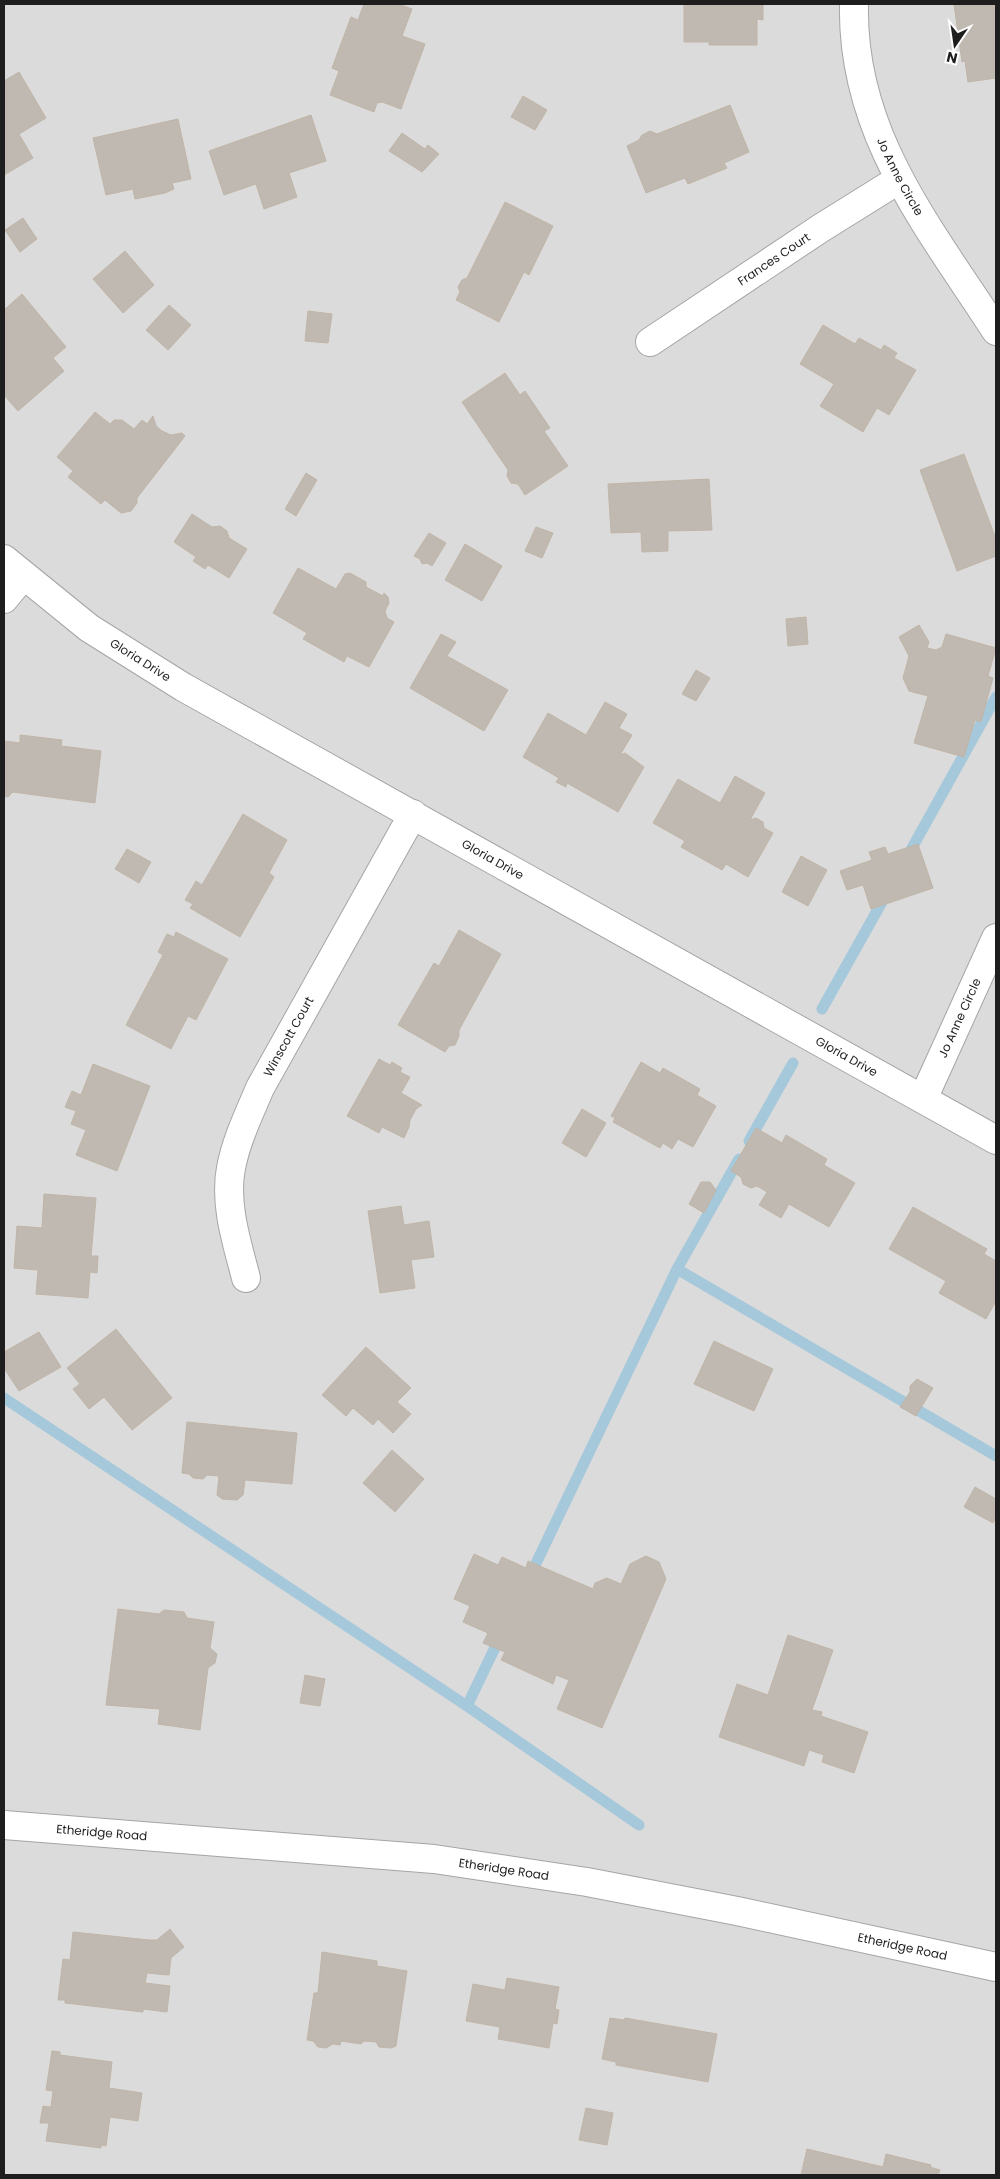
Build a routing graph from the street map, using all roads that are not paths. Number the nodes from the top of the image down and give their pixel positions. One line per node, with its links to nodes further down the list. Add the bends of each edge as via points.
1 (854, 4): 2 (street, Jo Anne Circle, via 853,31 861,80 880,142)
2 (898, 180): 3 (street, Jo Anne Circle); 4 (street, Frances Court)
3 (996, 330)
4 (650, 342)
5 (14, 567): 6 (street); 7 (street, Gloria Drive, via 90,628 183,686)
6 (4, 599)
7 (413, 814): 9 (street, Gloria Drive); 11 (street, Winscott Court, via 260,1088 247,1118 231,1167 229,1188 234,1230)
8 (996, 938): 9 (street, Jo Anne Circle)
9 (923, 1099): 10 (street, Gloria Drive)
10 (996, 1140)
11 (246, 1278)
12 (4, 1825): 13 (street, Etheridge Road, via 434,1859 587,1882 737,1910)
13 (996, 1967)

